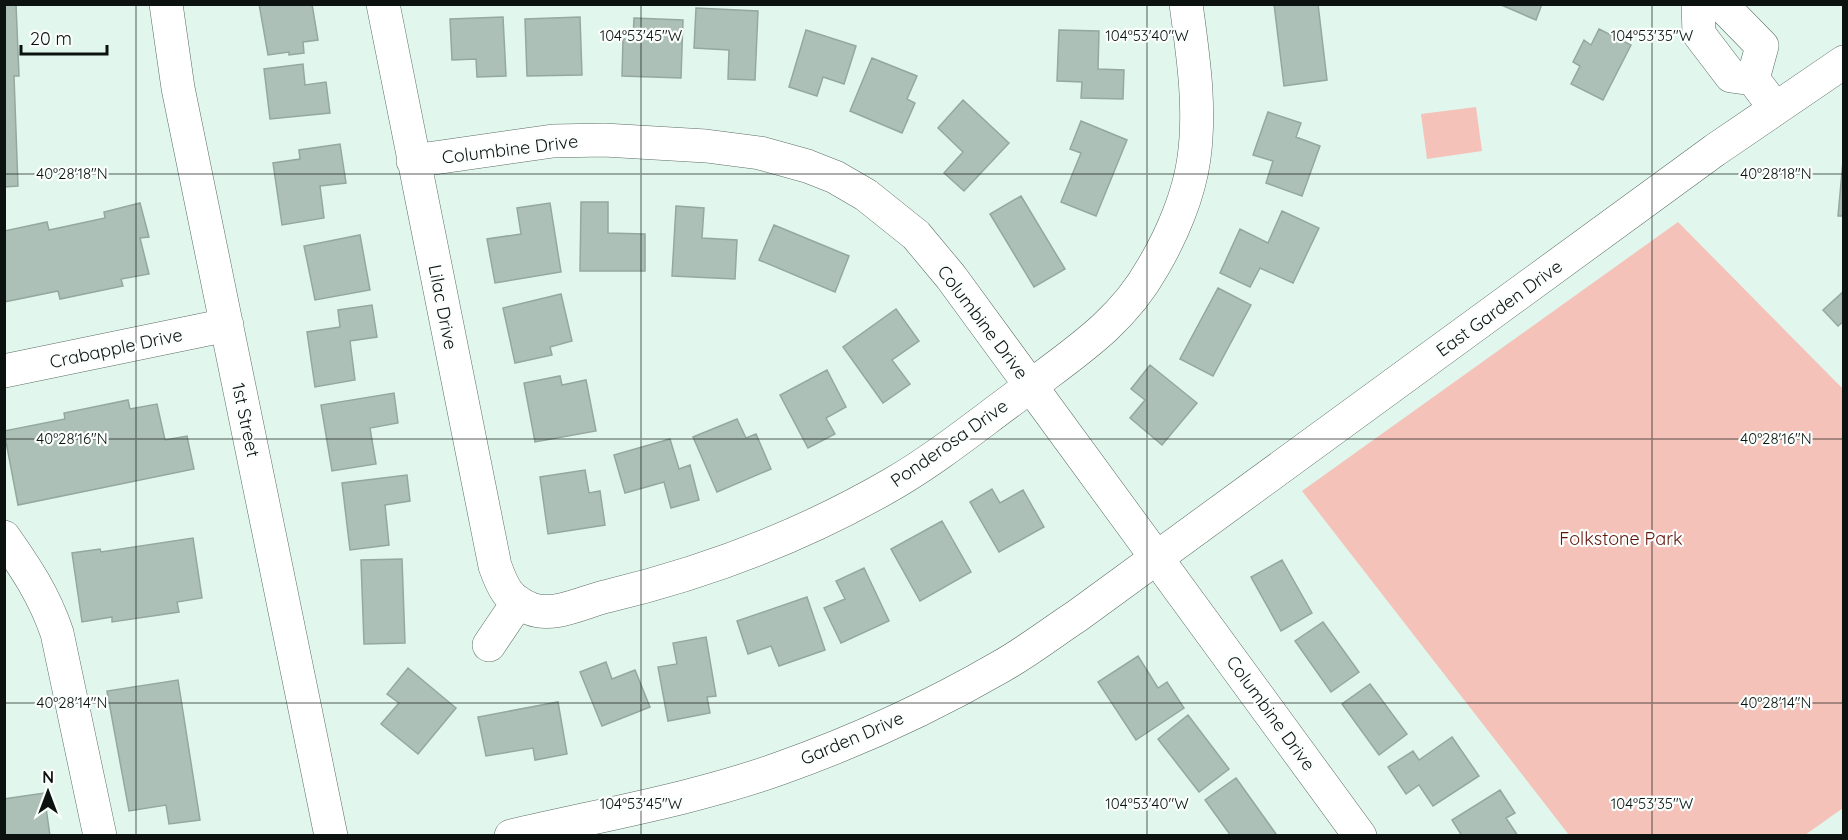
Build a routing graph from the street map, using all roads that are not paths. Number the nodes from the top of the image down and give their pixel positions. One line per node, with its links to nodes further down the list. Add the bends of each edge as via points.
1 (166, 4): 10 (street, 1st Street, via 178,88)
2 (383, 4): 9 (street, Lilac Drive)
3 (1186, 4): 12 (street, Ponderosa Drive, via 1197,87 1194,158 1178,216 1154,266 1116,319)
4 (1698, 4): 7 (street, via 1699,34 1731,76)
5 (1721, 4): 7 (street, via 1762,46)
6 (1844, 62): 8 (street, East Garden Drive)
7 (1753, 79): 8 (street)
8 (1775, 108): 14 (street, East Garden Drive)
9 (413, 161): 12 (street, Columbine Drive, via 553,141 604,140 717,147 760,153 807,166 866,195 916,235); 15 (street, Lilac Drive, via 495,566 504,591)
10 (227, 325): 11 (street, Crabapple Drive); 18 (street, 1st Street)
11 (4, 371)
12 (1031, 385): 14 (street, Columbine Drive); 15 (street, Ponderosa Drive, via 894,483 830,518 754,552 560,610 532,610)
13 (4, 537): 17 (street, via 39,587 57,633)
14 (1157, 557): 19 (street, Garden Drive, via 1003,665 944,698 845,744 712,789); 20 (street, Columbine Drive)
15 (518, 602): 16 (street)
16 (489, 645)
17 (100, 836)
18 (331, 836)
19 (511, 836)
20 (1360, 836)

